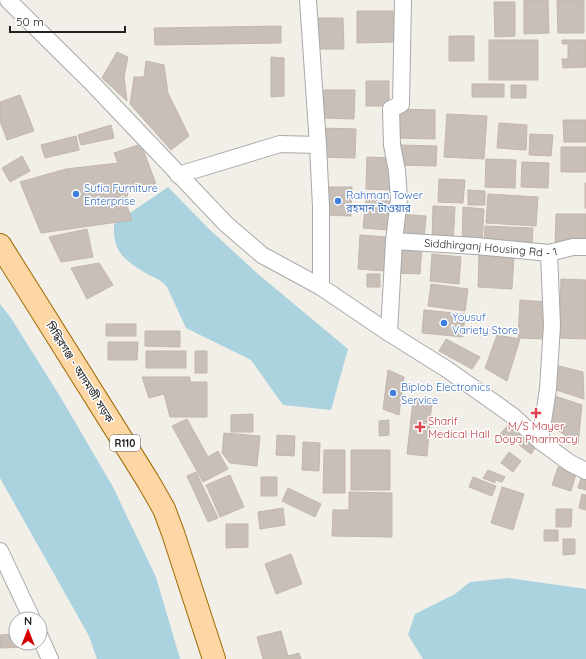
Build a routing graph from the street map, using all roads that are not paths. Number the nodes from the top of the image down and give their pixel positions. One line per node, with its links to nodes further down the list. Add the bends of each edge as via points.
1 (8, 0): 5 (street, via 91,82)
2 (308, 0): 4 (street)
3 (403, 0): 6 (street, via 401,104 392,108 392,145 400,199)
4 (318, 144): 5 (street, via 280,144); 10 (street)
5 (178, 175): 10 (street, via 226,224 262,255)
6 (394, 241): 9 (street, Siddhirganj Housing Rd - 1); 11 (street)
7 (0, 245): 16 (main road, সিদ্ধিরগঞ্জ - আদমজী সড়ক / R110, via 37,292 164,509)
8 (586, 247): 9 (street, Siddhirganj Housing Rd - 1, via 573,247)
9 (549, 253): 12 (street, via 552,325 548,389)
10 (321, 287): 11 (street)
11 (389, 333): 12 (street, via 448,370 507,412)
12 (540, 441): 13 (street, via 570,463)
13 (586, 471)
14 (0, 551): 15 (street)
15 (28, 611)
16 (214, 659)

